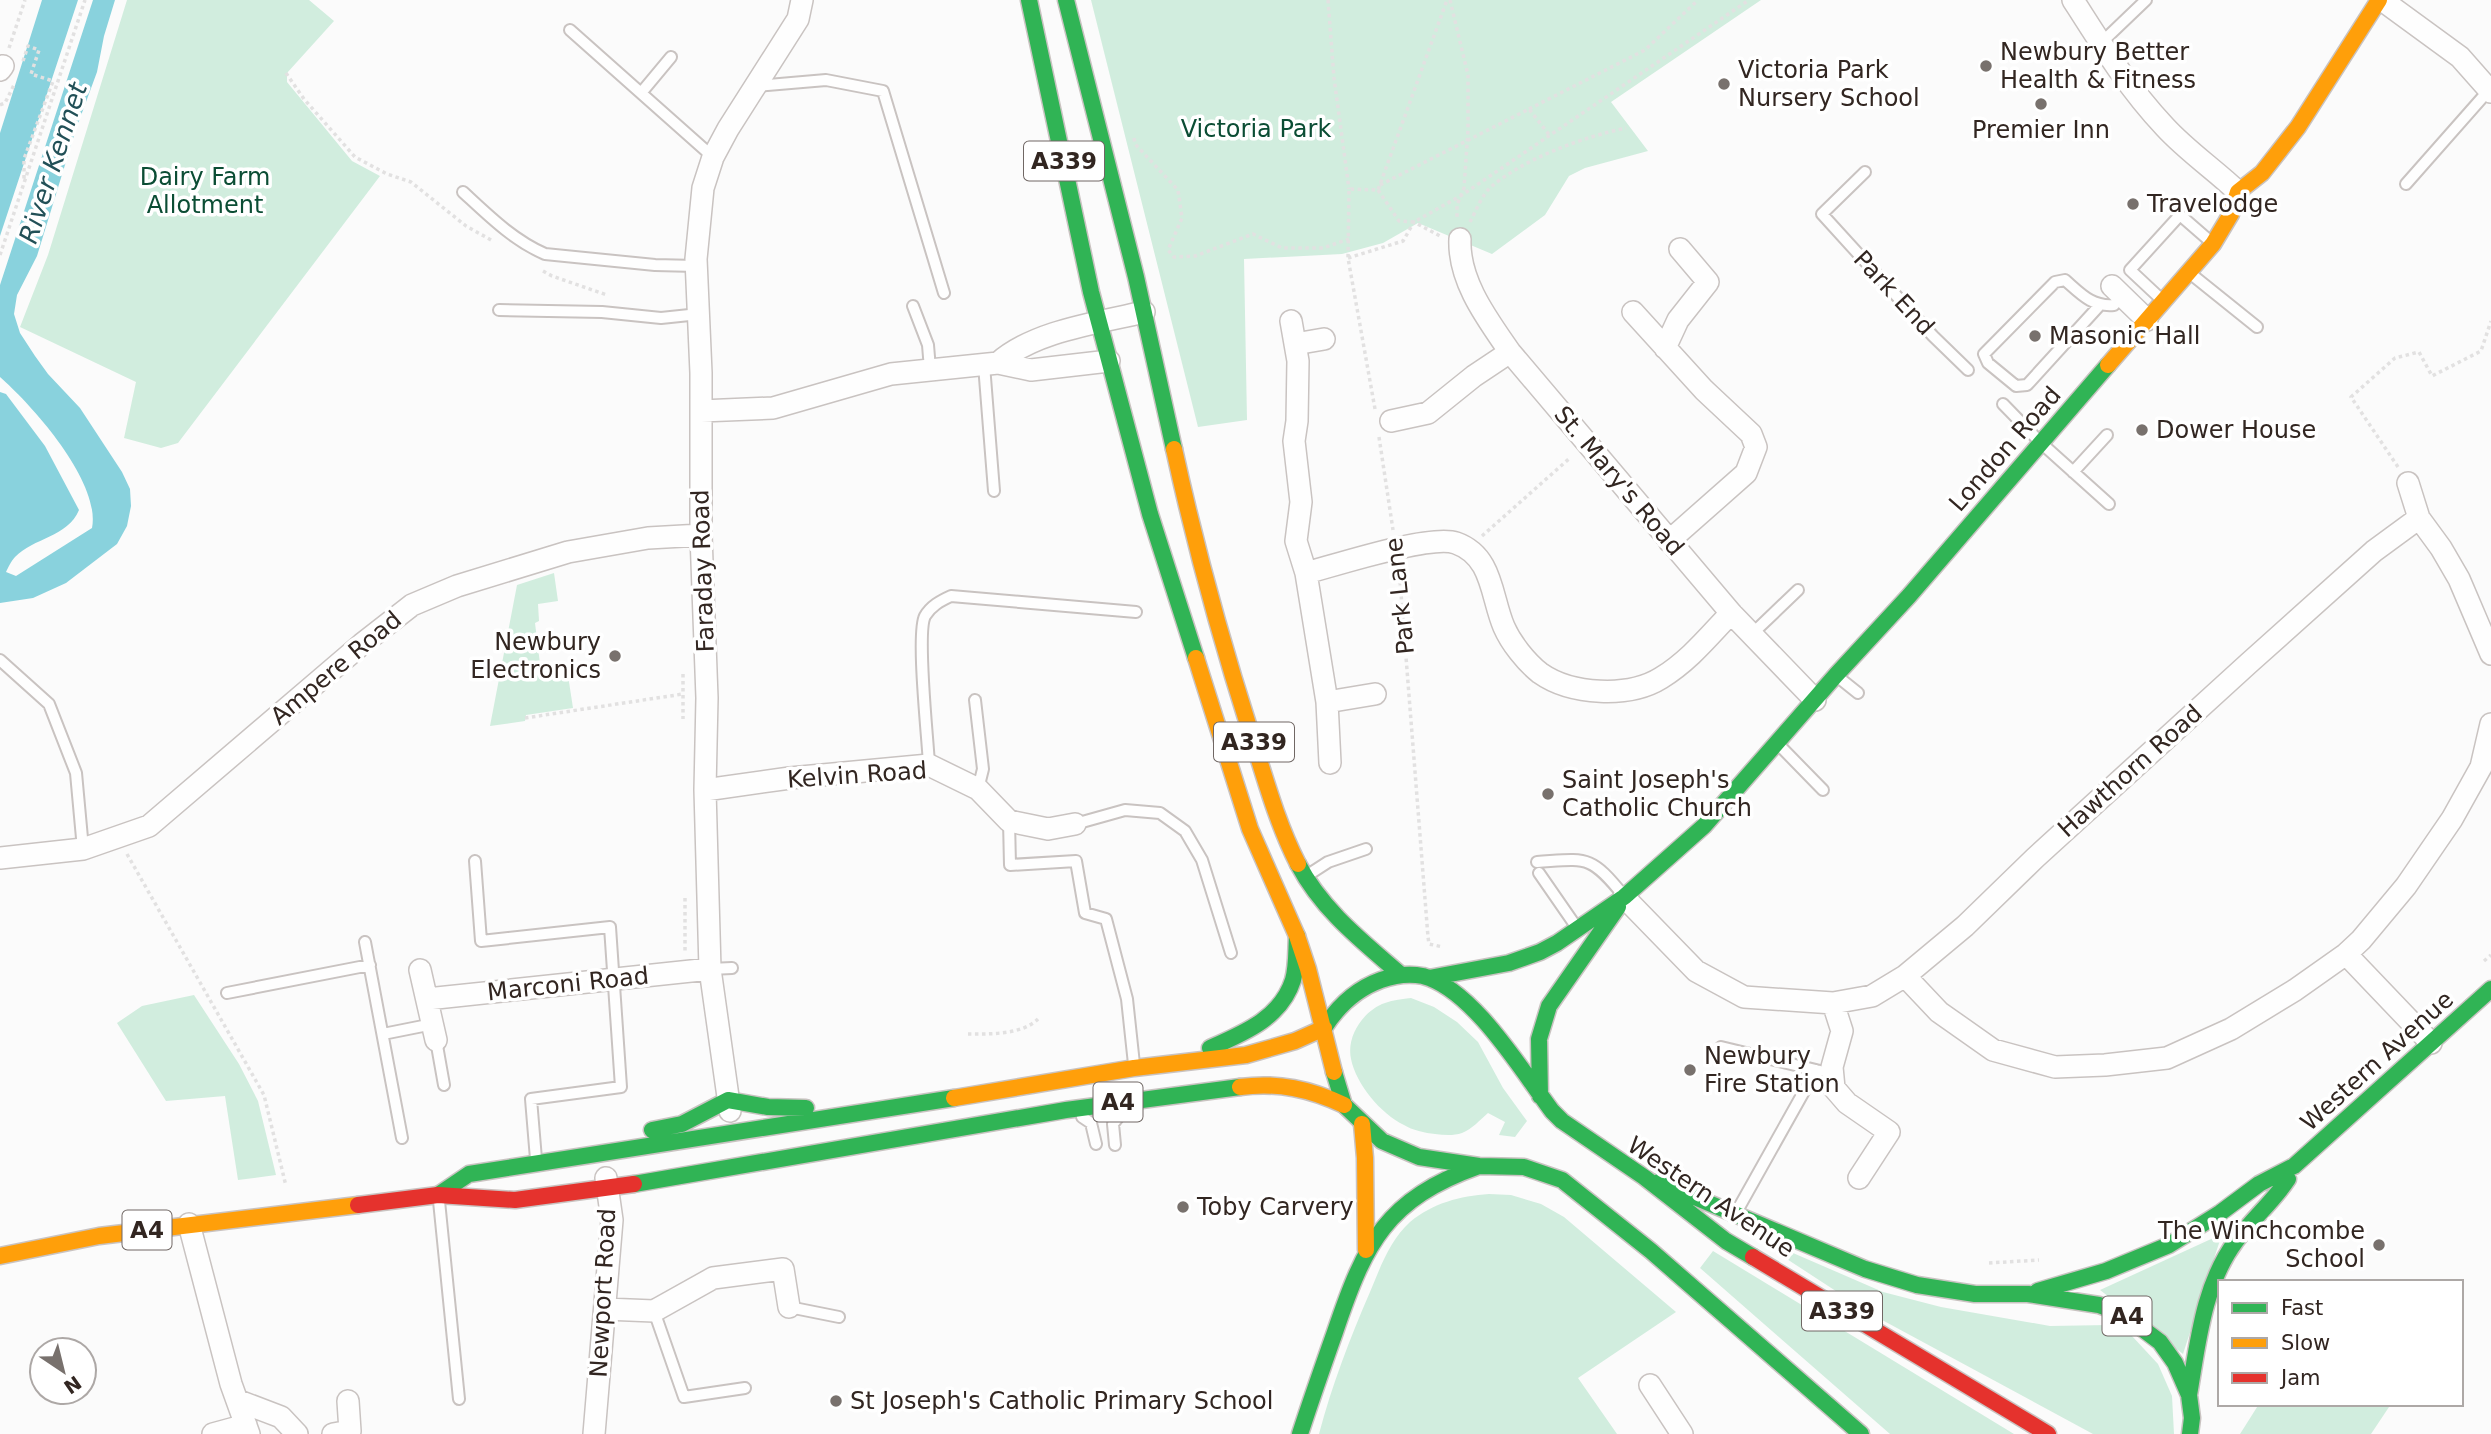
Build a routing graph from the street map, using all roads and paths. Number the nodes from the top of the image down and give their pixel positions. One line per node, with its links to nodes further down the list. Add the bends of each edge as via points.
1 (25, 0): 16 (path)
2 (85, 0): 31 (path)
3 (802, 0): 17 (street, Faraday Road, via 797,19)
4 (1030, 0): 58 (main road, A339)
5 (1066, 0): 22 (main road, A339)
6 (1328, 0): 33 (path, Park Lane)
7 (1449, 0): 26 (path, via 1468,75); 32 (path)
8 (1699, 0): 21 (path, via 1645,50)
9 (1749, 0): 25 (path)
10 (2073, 0): 14 (street)
11 (2146, 0): 14 (lane)
12 (2381, 0): 18 (street, via 2460,57); 35 (main road, London Road, via 2298,127 2262,173)
13 (570, 30): 19 (lane)
14 (2100, 44): 35 (street, via 2166,128)
15 (671, 57): 19 (lane)
16 (9, 72): 20 (path, via 11,94); 31 (path, via 28,46 39,50 31,74 53,81 24,159)
17 (756, 86): 27 (street, Faraday Road); 47 (lane, via 826,80 883,91)
18 (2490, 91): 30 (lane)
19 (642, 93): 27 (lane)
20 (0, 105)
21 (1529, 109): 25 (path); 26 (path)
22 (1095, 113): 28 (main road, A339); 52 (main road, A339)
23 (1626, 128): 39 (path, via 1528,163 1490,187)
24 (1132, 131): 38 (path, via 1135,144 1178,190 1182,218 1168,250 1174,257 1195,257 1253,234 1282,248 1323,248)
25 (1550, 136): 36 (path)
26 (1467, 141): 32 (path); 36 (path)
27 (713, 157): 44 (street, Faraday Road, via 703,188)
28 (1091, 167)
29 (1865, 172): 68 (lane, Park End, via 1822,214)
30 (2406, 184)
31 (24, 186): 42 (path)
32 (1379, 188): 33 (path); 37 (path, via 1399,221)
33 (1349, 189): 38 (path, Park Lane)
34 (463, 192): 44 (lane, via 506,231 545,254)
35 (2238, 192): 40 (main road, London Road)
36 (1462, 195): 37 (path); 39 (path, via 1457,205)
37 (1413, 222): 39 (path); 43 (path, via 1403,241)
38 (1349, 239): 43 (path, Park Lane)
39 (1460, 243): 64 (street, St. Mary's Road, via 1466,276 1485,316)
40 (2213, 244): 45 (main road, London Road); 48 (lane, via 2180,215 2130,270)
41 (1680, 249): 63 (street, via 1708,282 1678,320)
42 (0, 255)
43 (1348, 258): 71 (path, Park Lane)
44 (695, 267): 54 (street, Faraday Road)
45 (2189, 272): 48 (main road, London Road); 60 (lane)
46 (2117, 291): 50 (lane, via 2114,305); 55 (street)
47 (944, 293)
48 (2164, 301): 55 (main road, London Road)
49 (914, 306): 67 (lane, via 928,345)
50 (2099, 306): 50 (lane, via 2065,280 2055,282 1984,354 1988,363 2016,386 2027,385)
51 (499, 310): 54 (lane, via 661,318)
52 (1144, 312): 59 (street); 115 (main road, A339, via 1191,528 1219,629 1284,837)
53 (1633, 312): 63 (street)
54 (699, 314): 70 (street, Faraday Road)
55 (2147, 320): 73 (main road, London Road)
56 (1291, 321): 62 (street)
57 (2491, 321): 76 (path, via 2481,351 2432,376 2419,352 2395,358 2351,397)
58 (1100, 322): 59 (street); 65 (main road, A339); 66 (street, via 1025,344)
59 (1122, 324): 65 (main road, via 1118,352)
60 (2258, 327)
61 (1324, 339): 62 (street)
62 (1295, 344): 84 (street, via 1298,397 1294,441 1301,502 1296,541)
63 (1665, 348): 81 (street, via 1751,434 1756,447 1746,473)
64 (1510, 352): 71 (street, via 1428,413); 74 (street, St. Mary's Road)
65 (1109, 361): 66 (street, via 1031,370); 119 (main road, A339, via 1150,514 1243,808)
66 (991, 364): 67 (street); 77 (lane)
67 (930, 369): 70 (street, via 891,374 773,408)
68 (1968, 370)
69 (2003, 404): 73 (lane)
70 (701, 411): 80 (street, Faraday Road)
71 (1382, 426): 82 (path, Park Lane)
72 (2107, 435): 75 (lane)
73 (2040, 442): 75 (lane); 92 (main road, London Road)
74 (1586, 443): 81 (street, St. Mary's Road); 83 (path)
75 (2073, 472): 78 (lane)
76 (2408, 483): 79 (street)
77 (994, 492)
78 (2109, 504)
79 (2418, 518): 89 (street, via 2459,579); 130 (street, Hawthorn Road, via 2374,551)
80 (701, 535): 106 (street, Faraday Road); 110 (street, Ampere Road, via 648,538 568,552 457,586 412,605 149,826)
81 (1669, 541): 87 (street, St. Mary's Road)
82 (1397, 549): 83 (street, via 1443,541); 84 (street); 121 (path, Park Lane, via 1428,937 1429,944)
83 (1468, 549): 87 (street, via 1486,568 1504,628 1519,652 1540,673 1578,689 1623,692 1660,680 1691,656)
84 (1306, 573): 98 (street)
85 (1798, 590): 88 (lane)
86 (1136, 612): 104 (lane, via 951,596 936,603 924,618 921,648)
87 (1731, 613): 88 (street, St. Mary's Road)
88 (1752, 634): 97 (street, St. Mary's Road)
89 (2491, 654)
90 (0, 660): 111 (lane, via 49,704 76,773)
91 (683, 667): 94 (path)
92 (1836, 675): 93 (lane); 97 (main road, London Road)
93 (1858, 693)
94 (683, 694): 99 (path); 100 (path)
95 (1375, 694): 98 (street)
96 (975, 700): 105 (lane, via 983,769)
97 (1815, 700): 102 (main road, London Road)
98 (1327, 702): 103 (street)
99 (525, 718)
100 (683, 720)
101 (2491, 724): 124 (street, via 2481,767 2452,819 2406,886)
102 (1778, 744): 107 (lane); 117 (main road, London Road, via 1704,826)
103 (1330, 763)
104 (929, 765): 105 (street, Kelvin Road); 106 (street, Kelvin Road)
105 (978, 789): 108 (street, Kelvin Road)
106 (705, 790): 128 (street, Faraday Road)
107 (1824, 790)
108 (1009, 821): 109 (street, via 1048,829); 145 (lane, via 1010,865 1076,861 1085,913 1106,919 1127,999)
109 (1075, 824): 123 (lane, via 1125,810 1160,813 1185,831 1202,860)
110 (118, 837): 111 (street, Ampere Road); 166 (path, via 264,1095)
111 (83, 849): 113 (street, Ampere Road)
112 (1366, 849): 115 (lane, via 1328,862)
113 (0, 858)
114 (475, 861): 132 (lane, via 481,942 610,927)
115 (1305, 877): 129 (main road, A339, via 1337,920)
116 (685, 897): 128 (path, via 685,950)
117 (1624, 897): 118 (main road, London Road); 118 (lane, via 1597,865 1582,860 1538,867); 122 (main road, London Road); 136 (street, Hawthorn Road, via 1696,971 1744,997)
118 (1577, 928): 122 (lane); 131 (main road, London Road, via 1540,952 1509,963)
119 (1297, 936): 138 (main road, A339); 144 (main road, via 1293,981 1273,1015 1238,1036)
120 (365, 942): 125 (lane)
121 (1446, 948)
122 (1591, 948): 148 (main road, London Road, via 1542,1021)
123 (1231, 953)
124 (2346, 954): 130 (street, via 2231,1029 2167,1058 2105,1065 2055,1067 1993,1050 1938,1012); 142 (street)
125 (370, 965): 134 (lane); 140 (lane)
126 (732, 968): 128 (lane)
127 (420, 970): 135 (street)
128 (699, 970): 132 (street, Marconi Road); 149 (street, Faraday Road)
129 (1400, 974): 131 (main road, A339); 138 (main road, A339, via 1360,990 1332,1014)
130 (1905, 976): 136 (street, Hawthorn Road, via 1872,996)
131 (1429, 978): 148 (main road, A339, via 1480,1016)
132 (613, 979): 135 (street, Marconi Road); 160 (lane, via 621,1087 531,1099)
133 (2491, 989): 142 (main road, Western Avenue / A4)
134 (227, 993)
135 (427, 999): 139 (street)
136 (1833, 1003): 146 (street, via 1842,1031)
137 (1038, 1019): 141 (path, via 1031,1026)
138 (1324, 1028): 144 (main road, A4, via 1255,1053); 151 (main road, A339)
139 (434, 1032): 140 (lane); 147 (lane)
140 (383, 1034): 156 (lane)
141 (968, 1034)
142 (2431, 1043): 163 (main road, Western Avenue / A4)
143 (1721, 1047): 146 (lane)
144 (1174, 1063): 145 (main road, A4)
145 (1134, 1068): 152 (main road, A4)
146 (1824, 1073): 165 (street, via 1840,1097 1888,1132); 169 (lane, via 1788,1122)
147 (444, 1085)
148 (1540, 1096): 164 (main road, Western Avenue / A339, via 1565,1125)
149 (729, 1100): 152 (main road, via 768,1107); 155 (street, Faraday Road); 159 (main road, via 681,1124 645,1132)
150 (1133, 1101): 151 (main road, A4, via 1276,1085 1307,1089); 153 (main road, A4); 158 (lane, via 1113,1124)
151 (1344, 1105): 154 (main road, A339)
152 (887, 1108): 155 (main road, A4)
153 (1066, 1110): 157 (lane, via 1088,1120); 161 (main road, A4)
154 (1362, 1124): 162 (main road, A339, via 1382,1141 1419,1157); 171 (main road)
155 (732, 1134): 159 (main road, A4); 161 (street, Faraday Road)
156 (402, 1138)
157 (1096, 1144)
158 (1115, 1145)
159 (601, 1153): 160 (main road, A4); 167 (street, Newport Road)
160 (537, 1163): 168 (main road, A4, via 469,1174)
161 (736, 1166): 167 (main road, A4)
162 (1479, 1166): 171 (main road, via 1444,1179 1410,1201); 191 (main road, A339, via 1524,1167 1576,1189)
163 (2294, 1166): 173 (main road, Western Avenue / A4, via 2169,1245 2106,1271); 181 (main road, Western Avenue / A4, via 2280,1192 2230,1250 2216,1276)
164 (1644, 1177): 169 (main road, A4); 192 (main road, Western Avenue / A339, via 1726,1241)
165 (1859, 1178)
166 (286, 1187)
167 (607, 1187): 168 (main road, A4, via 515,1200); 175 (street, Newport Road, via 611,1220)
168 (438, 1195): 170 (main road, A4); 182 (lane)
169 (1735, 1213): 173 (main road, A4, via 1866,1269 1917,1285 1975,1294)
170 (189, 1224): 172 (main road, A4); 180 (street)
171 (1366, 1250): 189 (main road)
172 (0, 1256)
173 (2028, 1294): 181 (main road, A4, via 2099,1305 2123,1314 2160,1342)
174 (789, 1307): 176 (street, via 782,1269 713,1278); 177 (lane)
175 (606, 1309): 176 (street); 188 (street, Newport Road)
176 (654, 1311): 179 (lane, via 684,1396)
177 (839, 1317)
178 (1650, 1385): 190 (street)
179 (745, 1388)
180 (235, 1392): 184 (street); 186 (street, via 281,1417)
181 (2189, 1395): 193 (main road, A4)
182 (459, 1399)
183 (348, 1401): 187 (street, via 349,1431)
184 (248, 1430): 185 (street)
185 (214, 1434)
186 (297, 1434)
187 (333, 1434)
188 (594, 1434)
189 (1300, 1434)
190 (1682, 1434)
191 (1861, 1434)
192 (2049, 1434)
193 (2190, 1434)

